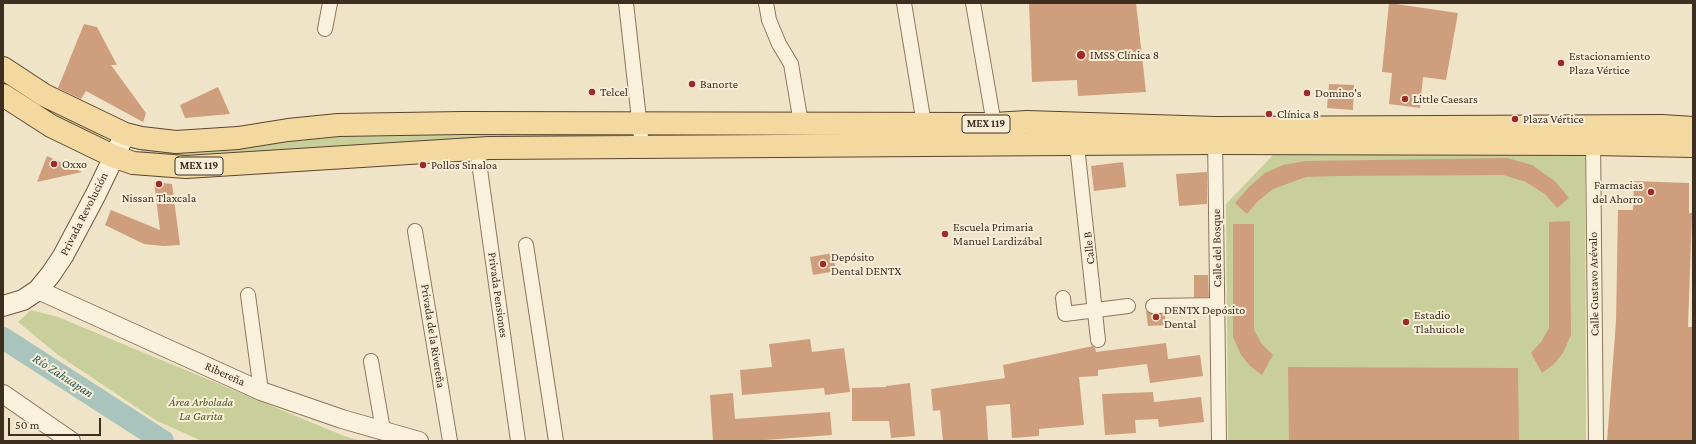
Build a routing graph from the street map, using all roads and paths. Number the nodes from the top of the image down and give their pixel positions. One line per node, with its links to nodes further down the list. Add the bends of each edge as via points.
1 (330, 3): 6 (street)
2 (626, 3): 9 (street)
3 (766, 3): 10 (street, via 769,20 791,64)
4 (904, 3): 11 (street)
5 (973, 3): 12 (street)
6 (325, 29)
7 (3, 68): 14 (main road, MEX 119, via 44,95)
8 (3, 95): 21 (main road, MEX 119, via 50,126)
9 (640, 123): 10 (main road, MEX 119); 14 (main road, MEX 119, via 346,125 238,138 176,142); 18 (street)
10 (801, 123): 11 (main road, MEX 119)
11 (924, 124): 12 (main road, MEX 119)
12 (994, 124): 17 (main road, MEX 119, via 1026,122)
13 (1693, 128): 16 (main road, MEX 119, via 1662,126)
14 (125, 134): 21 (main road, Privada Revolución)
15 (1215, 135): 16 (main road, MEX 119); 17 (main road, MEX 119); 27 (street, Calle del Bosque)
16 (1592, 135): 19 (main road, MEX 119); 43 (street, Calle Gustavo Arévalo)
17 (1077, 138): 18 (main road, MEX 119, via 872,146); 31 (street, Calle B)
18 (642, 146): 20 (main road, MEX 119)
19 (1693, 146)
20 (477, 148): 21 (main road, MEX 119, via 186,167 133,163); 40 (street, Privada Pensiones)
21 (113, 156): 24 (main road, Privada Revolución, via 63,256)
22 (416, 231): 39 (street, Privada de la Rivereña)
23 (526, 245): 41 (street)
24 (38, 290): 28 (main road, via 23,300); 34 (street, Ribereña)
25 (248, 295): 34 (street)
26 (1063, 298): 31 (street, via 1065,314)
27 (1218, 304): 30 (street); 42 (street, Calle del Bosque)
28 (3, 306)
29 (1128, 306): 31 (street)
30 (1153, 306)
31 (1096, 310): 32 (street, Calle B)
32 (1098, 340)
33 (371, 361): 36 (street)
34 (261, 391): 36 (street, Ribereña, via 342,419)
35 (3, 394): 37 (street)
36 (383, 430): 38 (street, Ribereña)
37 (71, 441)
38 (419, 441)
39 (450, 441)
40 (518, 441)
41 (556, 441)
42 (1219, 441)
43 (1596, 441)

